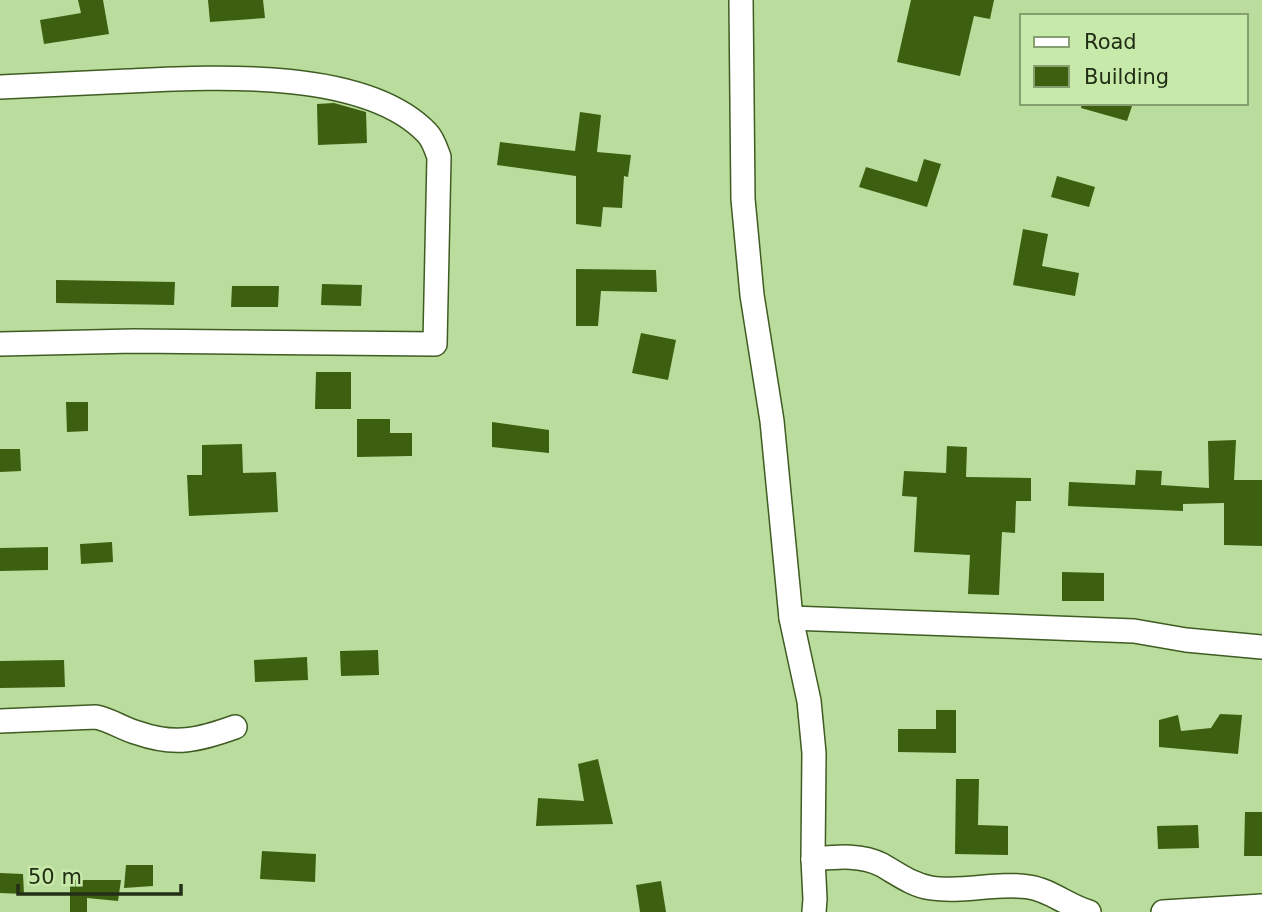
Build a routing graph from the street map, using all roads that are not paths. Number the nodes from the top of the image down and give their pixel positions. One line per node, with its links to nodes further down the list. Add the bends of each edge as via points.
1 (741, 0): 4 (street, via 743,199 752,295 772,421)
2 (0, 87): 3 (street, via 201,79 309,83 352,92 411,118 430,135 439,157 435,344)
3 (0, 344)
4 (791, 618): 5 (street, via 1133,631); 8 (street, via 809,702 814,753)
5 (1262, 647)
6 (0, 721): 7 (street, via 96,717 137,733 189,740)
7 (235, 727)
8 (813, 859): 10 (street); 11 (street, via 863,858 930,888 1030,887)
9 (1262, 906): 12 (street)
10 (814, 912)
11 (1088, 912)
12 (1163, 912)

